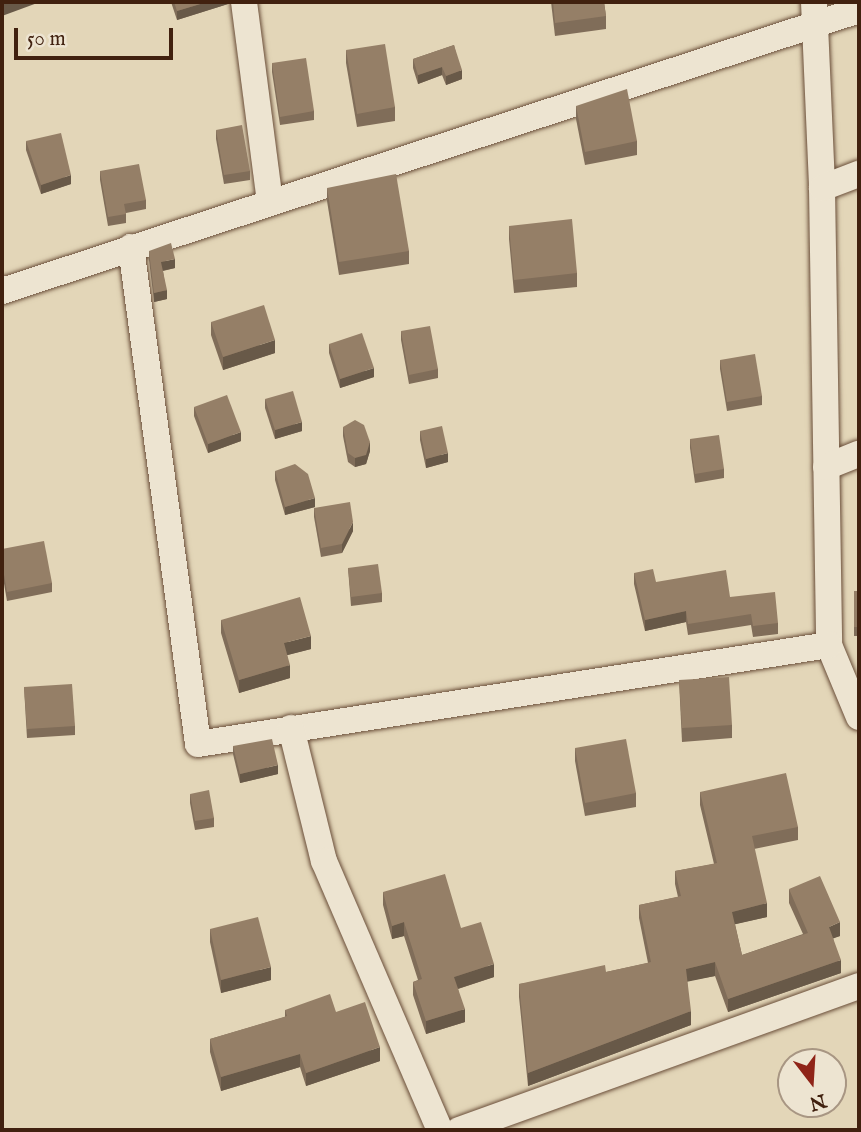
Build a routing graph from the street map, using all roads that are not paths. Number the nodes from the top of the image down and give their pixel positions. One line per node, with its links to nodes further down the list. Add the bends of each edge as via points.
1 (244, 2): 6 (street)
2 (859, 10): 3 (street)
3 (814, 14): 5 (street); 6 (street)
4 (859, 174): 5 (street)
5 (822, 188): 10 (street)
6 (270, 201): 7 (street)
7 (131, 247): 8 (street); 13 (street, via 198,744)
8 (2, 291)
9 (859, 454): 10 (street)
10 (826, 467): 11 (street)
11 (829, 645): 12 (street); 13 (street)
12 (859, 717)
13 (290, 728): 15 (street, via 324,861)
14 (859, 986): 16 (street)
15 (440, 1130)
16 (459, 1130)

